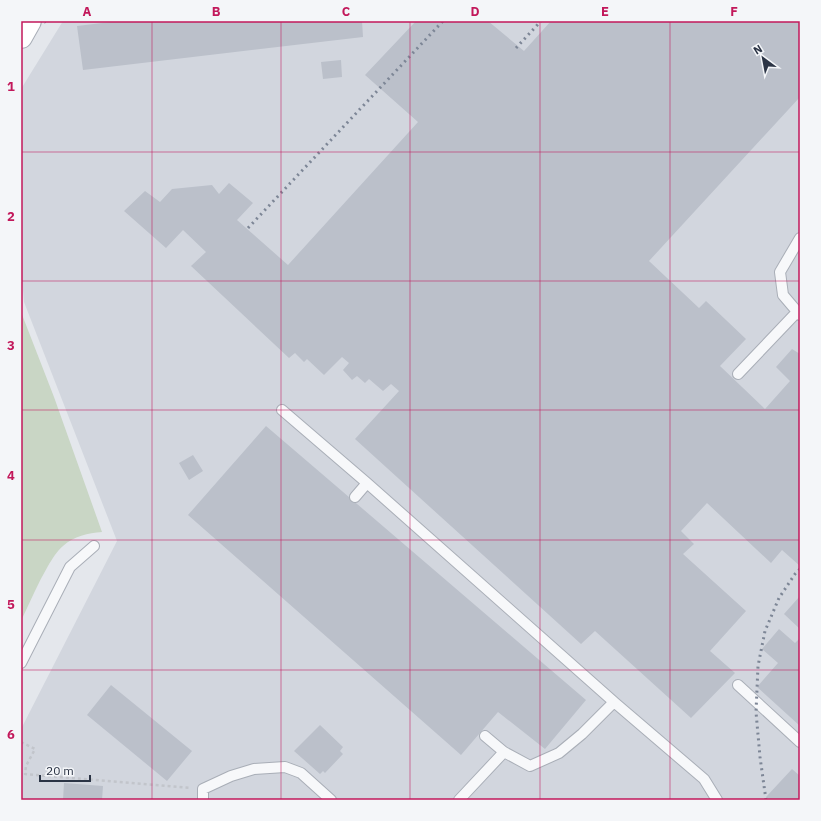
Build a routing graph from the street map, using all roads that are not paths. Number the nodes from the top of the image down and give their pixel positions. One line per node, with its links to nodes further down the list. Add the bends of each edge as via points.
1 (30, 21): 2 (street)
2 (21, 37)
3 (800, 238): 4 (lane, via 780,272 783,295)
4 (798, 314): 5 (lane)
5 (738, 374)
6 (282, 410): 7 (lane)
7 (367, 483): 8 (lane); 12 (lane)
8 (355, 496)
9 (94, 546): 10 (lane, via 70,567)
10 (21, 663)
11 (738, 685): 14 (lane)
12 (614, 702): 15 (lane, via 559,754 530,766); 19 (lane, via 704,779)
13 (485, 736): 15 (lane)
14 (800, 742)
15 (504, 752): 18 (lane)
16 (203, 800): 17 (lane, via 203,789 231,776 254,769 285,767 301,773)
17 (330, 800)
18 (459, 800)
19 (717, 800)

